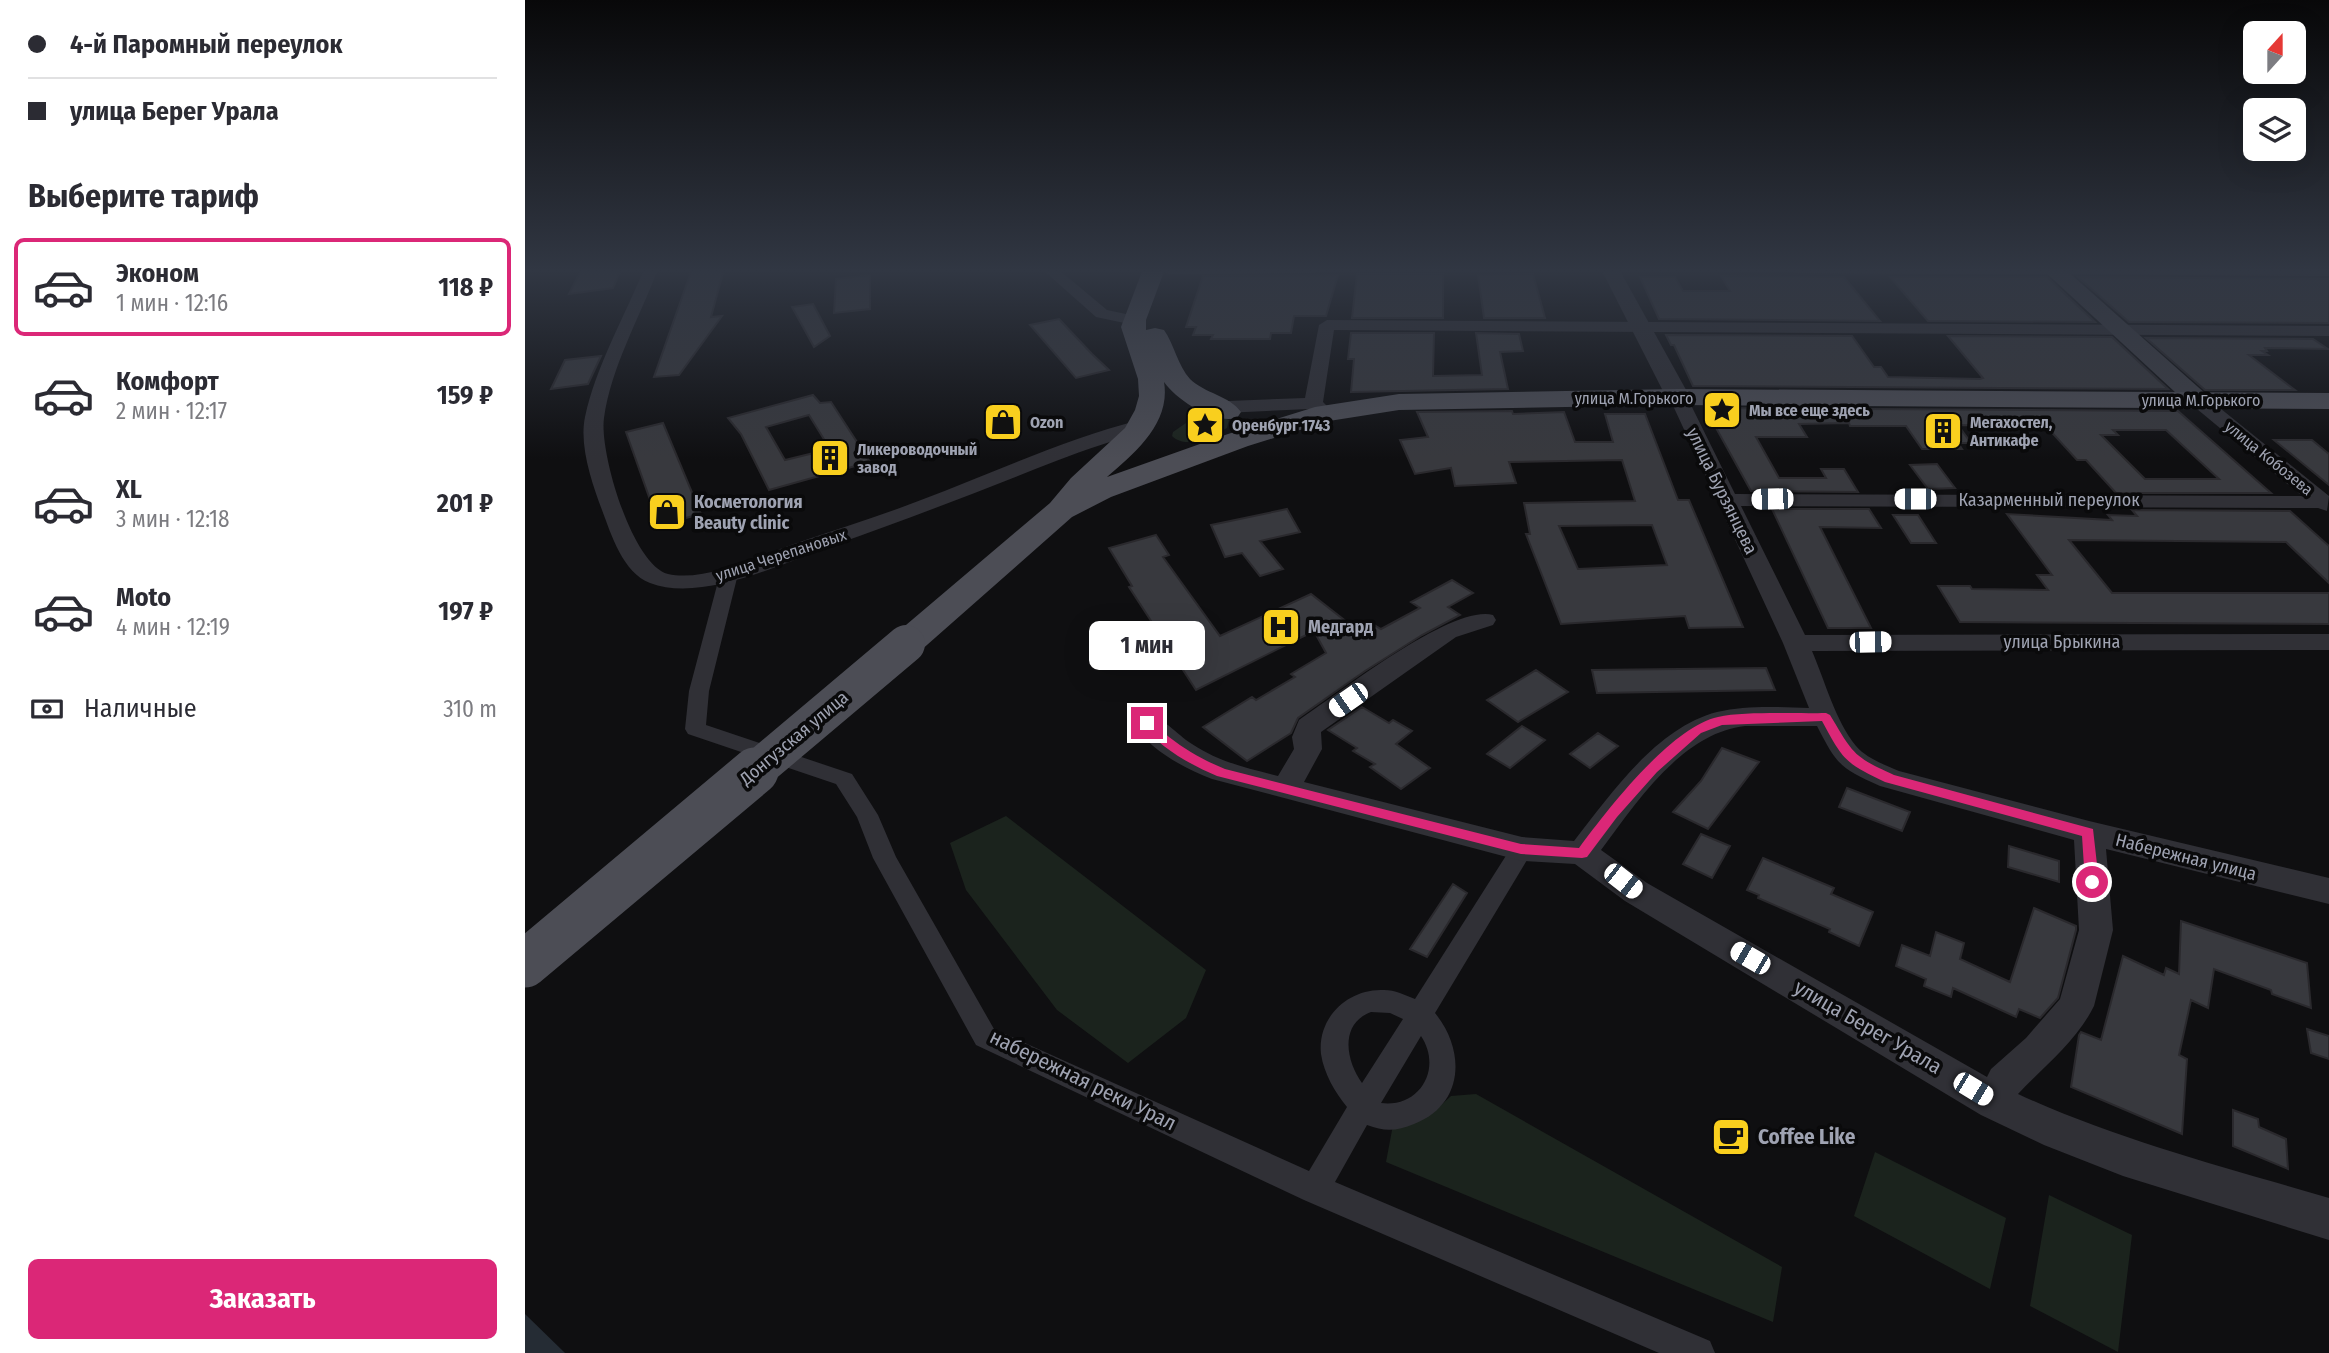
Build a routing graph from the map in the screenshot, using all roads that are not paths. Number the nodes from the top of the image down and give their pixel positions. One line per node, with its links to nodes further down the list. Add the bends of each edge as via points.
1 (627, 332): 17 (street, улица Черепановых, via 594,421 604,489 630,551 649,574 662,579)
2 (1135, 332): 12 (main road)
3 (1154, 332): 10 (main road, via 1177,381)
4 (1326, 332): 11 (street)
5 (1643, 332): 7 (street, улица Бурзянцева)
6 (2123, 332): 8 (main road, улица Кобозева)
7 (1678, 397): 8 (main road, улица М.Горького); 11 (main road, улица М.Горького, via 1438,400); 14 (street, улица Бурзянцева)
8 (2198, 400): 9 (main road, улица М.Горького); 15 (street, улица Кобозева)
9 (2329, 401)
10 (1215, 408): 11 (street); 12 (main road); 13 (main road, via 1239,425)
11 (1319, 408): 13 (main road, улица М.Горького)
12 (1160, 420): 13 (main road, via 1157,434 1161,439 1183,447); 16 (main road, via 1117,453); 17 (street, улица Черепановых)
13 (1225, 444): 16 (main road, улица М.Горького, via 1100,490)
14 (1727, 500): 15 (street, Казарменный переулок); 20 (street, улица Бурзянцева)
15 (2327, 504)
16 (1061, 510): 28 (main road, Донгузская улица, bridge)
17 (729, 574): 32 (street, набережная реки Урал, via 699,691 695,729 844,779 985,1037)
18 (1484, 620): 23 (street, via 1447,632 1309,727 1308,749)
19 (2329, 642): 20 (street, улица Брыкина)
20 (1796, 643): 21 (street, улица Бурзянцева)
21 (1826, 717): 24 (street, Набережная улица, via 1846,754 1890,779); 26 (street, via 1720,721 1697,730 1612,813)
22 (1147, 723): 23 (street, via 1197,762)
23 (1285, 789): 25 (street)
24 (2088, 833): 27 (street, Набережная улица); 30 (street, via 2096,930 2076,1006 2039,1050 2004,1081)
25 (1521, 849): 26 (street); 29 (street)
26 (1582, 853): 30 (street, улица Берег Урала, via 1636,892)
27 (2329, 891)
28 (525, 964)
29 (1419, 1015): 31 (street); 31 (street, via 1438,1037 1444,1063 1430,1102 1408,1114 1379,1117); 31 (street, via 1394,1002 1371,1001 1352,1009 1337,1030 1332,1048 1341,1075)
30 (1995, 1102): 33 (street, улица Берег Урала, via 2123,1157)
31 (1363, 1106): 32 (street)
32 (1315, 1189): 34 (street, набережная реки Урал)
33 (2329, 1219)
34 (1698, 1353)

